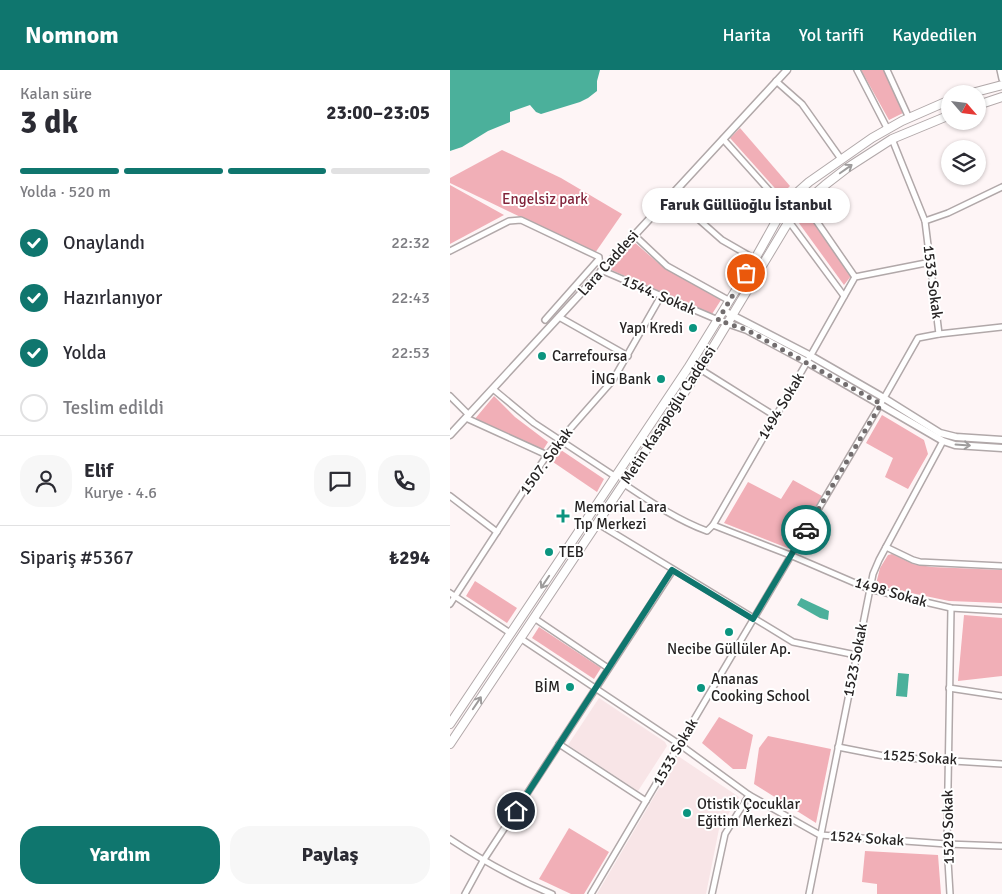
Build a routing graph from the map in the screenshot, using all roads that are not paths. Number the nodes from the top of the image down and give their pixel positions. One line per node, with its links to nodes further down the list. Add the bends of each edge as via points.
1 (787, 70): 6 (street, Lara Caddesi)
2 (857, 70): 14 (street)
3 (887, 70): 12 (street)
4 (1000, 70): 5 (street)
5 (1002, 79)
6 (776, 81): 15 (street, Lara Caddesi); 17 (street, via 802,104)
7 (1002, 85): 8 (main road)
8 (986, 89)
9 (1002, 97): 10 (main road)
10 (986, 102)
11 (941, 104): 12 (main road, Metin Kasapoğlu Caddesi)
12 (908, 118): 14 (main road, Metin Kasapoğlu Caddesi)
13 (941, 119): 16 (main road, Metin Kasapoğlu Caddesi)
14 (887, 128): 17 (main road, Metin Kasapoğlu Caddesi)
15 (723, 139): 19 (street, Lara Caddesi); 21 (street)
16 (892, 139): 20 (main road, Metin Kasapoğlu Caddesi, one-way to 16, via 847,168); 23 (street, 1533 Sokak)
17 (841, 159): 21 (main road, Metin Kasapoğlu Caddesi, via 799,190)
18 (1002, 187): 23 (street)
19 (671, 195): 24 (street, Lara Caddesi); 27 (street, via 722,240)
20 (804, 203): 22 (main road, Metin Kasapoğlu Caddesi); 30 (street)
21 (784, 207): 27 (main road, Metin Kasapoğlu Caddesi)
22 (788, 220): 32 (street); 35 (main road, Metin Kasapoğlu Caddesi)
23 (925, 221): 28 (street, 1533 Sokak)
24 (634, 235): 29 (street, Lara Caddesi); 33 (street, via 667,266)
25 (450, 251): 26 (street, 1544. Sokak, via 509,221 521,220)
26 (599, 259): 29 (street, 1544. Sokak); 37 (street)
27 (755, 259): 33 (main road, Metin Kasapoğlu Caddesi)
28 (931, 262): 30 (street); 41 (street, 1533 Sokak)
29 (603, 267): 31 (street, 1544. Sokak); 36 (street, Lara Caddesi)
30 (855, 277): 32 (street, 1494 Sokak)
31 (661, 296): 38 (street, 1544. Sokak); 42 (street, 1507. Sokak)
32 (844, 296): 43 (street, 1494 Sokak)
33 (730, 301): 34 (main road, Metin Kasapoğlu Caddesi)
34 (724, 311): 35 (street); 38 (main road, Metin Kasapoğlu Caddesi)
35 (732, 315): 39 (main road, Metin Kasapoğlu Caddesi); 43 (street)
36 (559, 317): 42 (street); 45 (street, Lara Caddesi)
37 (545, 320)
38 (718, 320): 39 (street); 56 (main road, Metin Kasapoğlu Caddesi)
39 (726, 323): 43 (street); 44 (main road, Metin Kasapoğlu Caddesi)
40 (1002, 327): 41 (street)
41 (939, 334): 47 (street, 1533 Sokak, via 918,338)
42 (628, 356): 51 (street, 1507. Sokak, via 613,380)
43 (809, 359): 47 (street); 49 (street, 1494 Sokak)
44 (700, 369): 49 (street); 57 (main road, Metin Kasapoğlu Caddesi)
45 (493, 389): 48 (street, Lara Caddesi); 51 (street)
46 (450, 396): 48 (street)
47 (883, 401): 52 (street, via 940,433); 53 (street); 63 (street, 1533 Sokak)
48 (467, 416): 50 (street, Lara Caddesi); 55 (street)
49 (775, 416): 60 (street, 1494 Sokak)
50 (450, 435)
51 (559, 440): 55 (street, 1507. Sokak); 56 (street)
52 (1002, 440)
53 (943, 442): 54 (street, one-way to 54); 62 (street, 1523 Sokak)
54 (1002, 448)
55 (547, 455): 61 (street, 1507. Sokak)
56 (616, 476): 73 (main road, Metin Kasapoğlu Caddesi, one-way to 73)
57 (624, 484): 59 (main road, Metin Kasapoğlu Caddesi); 60 (street, 1498 Sokak, via 690,525 706,530)
58 (450, 496): 61 (street)
59 (597, 523): 65 (street); 71 (main road, Metin Kasapoğlu Caddesi)
60 (713, 525): 63 (street, 1498 Sokak)
61 (497, 532): 67 (street, 1507. Sokak)
62 (886, 547): 64 (street, via 920,562); 66 (street, 1523 Sokak)
63 (790, 556): 66 (street, 1498 Sokak); 72 (street, 1533 Sokak)
64 (1002, 566)
65 (672, 570): 72 (street); 76 (street)
66 (869, 589): 69 (street, 1498 Sokak); 75 (street, 1523 Sokak)
67 (452, 595): 68 (street, 1507. Sokak); 73 (street)
68 (450, 604)
69 (952, 608): 70 (street, 1498 Sokak); 78 (street, 1529 Sokak)
70 (1002, 612)
71 (534, 618): 74 (main road, Metin Kasapoğlu Caddesi); 76 (street)
72 (753, 619): 75 (street, via 796,644); 83 (street, 1533 Sokak)
73 (510, 633): 80 (main road, Metin Kasapoğlu Caddesi)
74 (520, 638): 77 (street, 1524 Sokak); 81 (main road, Metin Kasapoğlu Caddesi, one-way to 74)
75 (856, 656): 84 (street, 1523 Sokak)
76 (608, 668): 77 (street)
77 (595, 688): 82 (street); 83 (street, 1524 Sokak)
78 (949, 688): 79 (street); 85 (street, 1529 Sokak)
79 (1002, 696)
80 (450, 724)
81 (450, 744)
82 (559, 744): 88 (street); 93 (street)
83 (679, 744): 87 (street, 1524 Sokak); 88 (street, 1533 Sokak)
84 (838, 747): 85 (street, 1525 Sokak, via 889,756); 89 (street, 1523 Sokak)
85 (947, 760): 86 (street, 1525 Sokak); 91 (street, 1529 Sokak)
86 (1002, 764)
87 (749, 795): 89 (street, 1524 Sokak); 97 (street, via 725,834)
88 (646, 802): 96 (street, 1533 Sokak)
89 (820, 835): 91 (street, 1524 Sokak); 98 (street, 1523 Sokak)
90 (450, 839): 93 (street)
91 (947, 844): 92 (street, 1524 Sokak); 99 (street, 1529 Sokak)
92 (1002, 846)
93 (483, 861): 94 (street); 95 (street)
94 (465, 894)
95 (552, 894)
96 (591, 894)
97 (712, 894)
98 (809, 894)
99 (950, 894)

